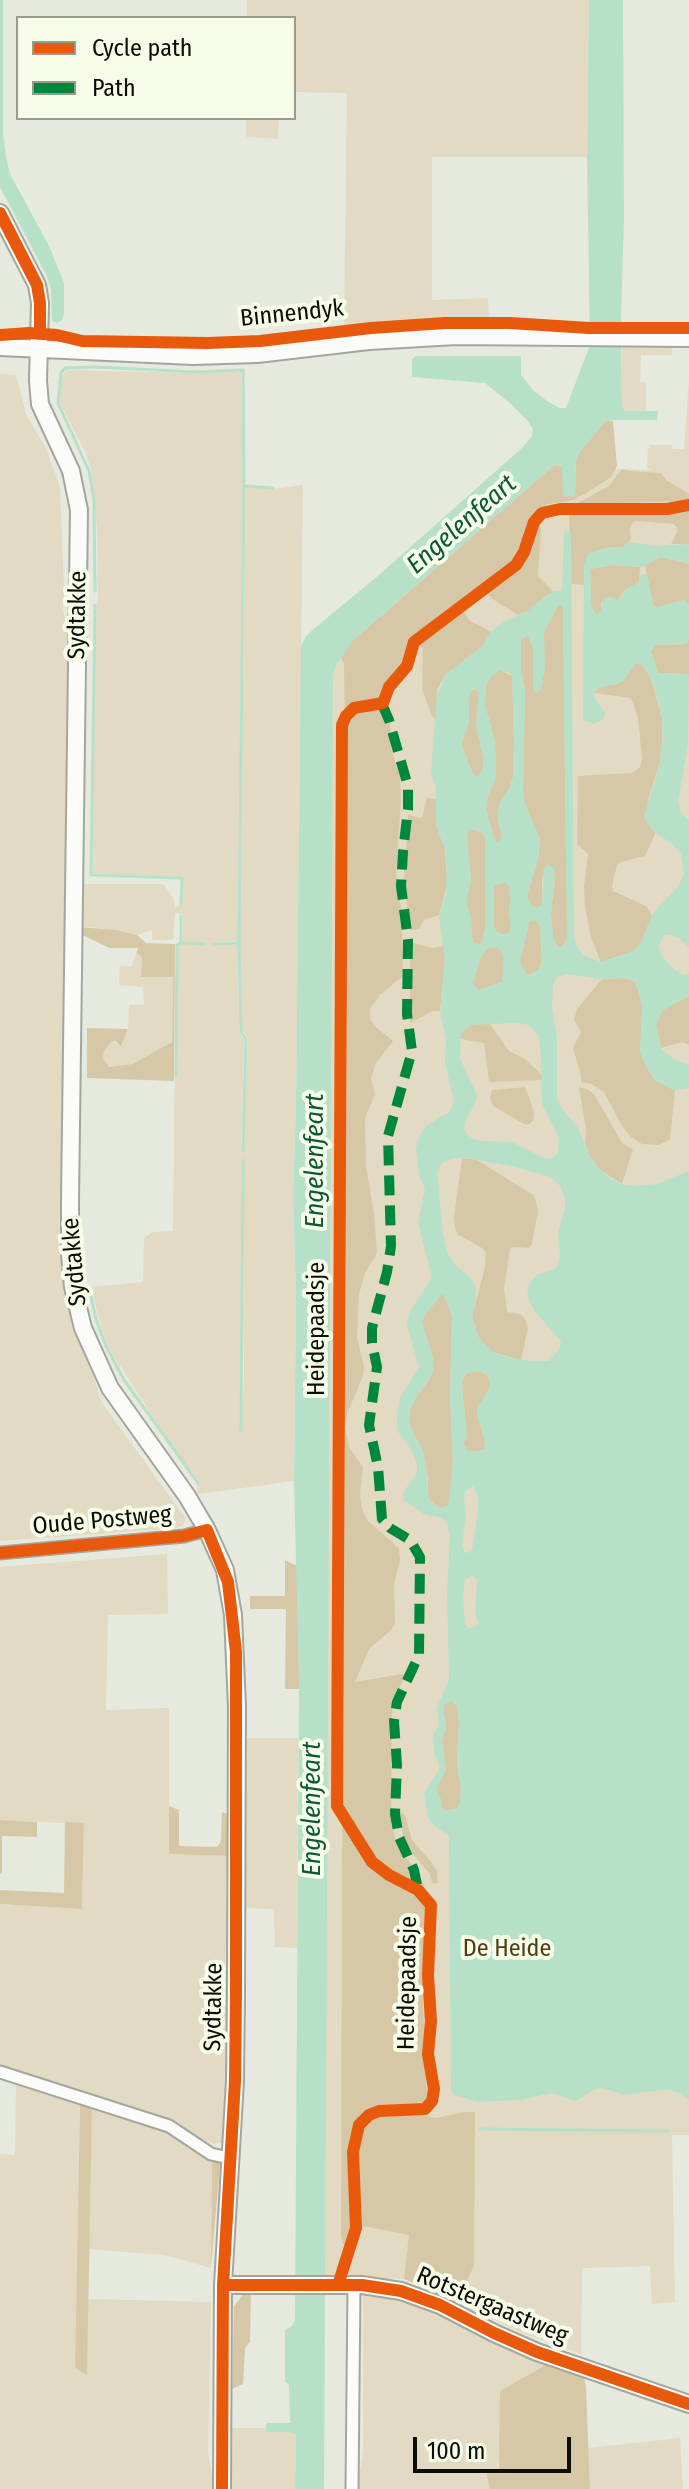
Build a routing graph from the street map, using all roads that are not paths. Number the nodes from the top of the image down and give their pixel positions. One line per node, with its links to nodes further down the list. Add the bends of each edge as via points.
1 (0, 213): 3 (street, Sydtakke, via 37,285)
2 (689, 338): 3 (street, Binnendyk, via 420,338 219,356)
3 (39, 341): 4 (street, Binnendyk); 5 (street, Sydtakke, via 40,404 71,471 79,510 73,1287 83,1328 110,1388)
4 (0, 347)
5 (207, 1530): 6 (street, Oude Postweg); 8 (street, Sydtakke, via 228,1582 236,1652 235,2081)
6 (0, 1553)
7 (0, 2072): 8 (street, via 169,2126 211,2154)
8 (229, 2158): 9 (street, Sydtakke)
9 (223, 2285): 10 (street, Rotstergaastweg); 12 (street, Sydtakke)
10 (354, 2286): 11 (street, Rotstergaastweg, via 424,2298 537,2352); 13 (street)
11 (689, 2404)
12 (222, 2489)
13 (352, 2489)

